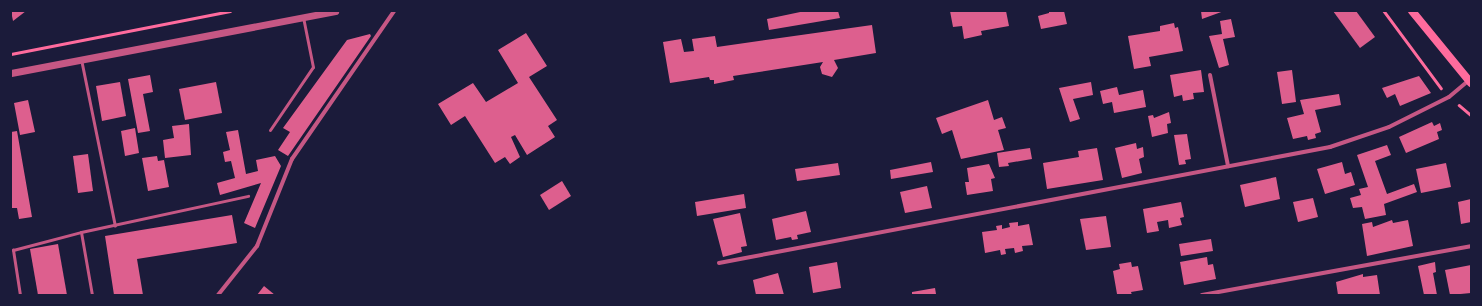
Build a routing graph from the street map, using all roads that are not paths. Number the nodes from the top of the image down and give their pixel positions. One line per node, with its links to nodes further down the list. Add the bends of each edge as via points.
1 (335, 11): 4 (street)
2 (394, 11): 18 (street, via 292,159 257,246)
3 (1412, 11): 8 (main road)
4 (303, 17): 5 (street); 9 (lane, via 313,66)
5 (81, 59): 6 (street); 12 (lane)
6 (11, 72)
7 (1210, 75): 10 (street)
8 (1470, 82): 10 (street, via 1449,96 1389,127 1330,146)
9 (270, 130)
10 (1228, 166): 15 (street)
11 (248, 196): 12 (lane)
12 (115, 226): 13 (lane)
13 (82, 232): 16 (lane, via 13,250); 17 (lane)
14 (1471, 246): 19 (street)
15 (719, 263)
16 (20, 295)
17 (92, 295)
18 (218, 295)
19 (1202, 295)

